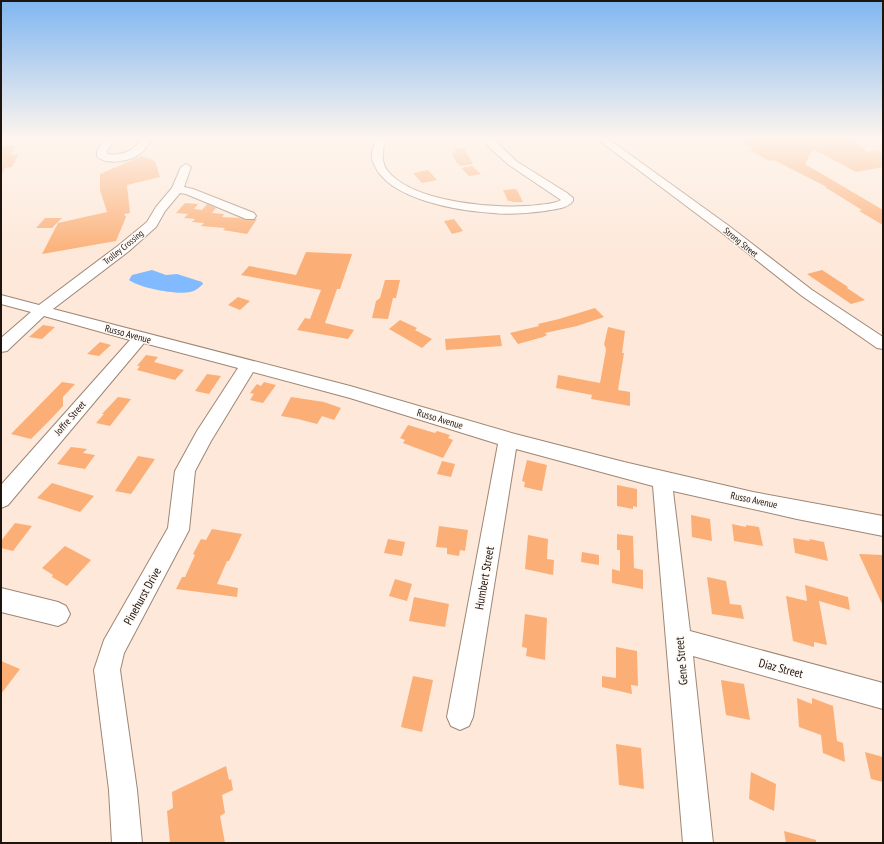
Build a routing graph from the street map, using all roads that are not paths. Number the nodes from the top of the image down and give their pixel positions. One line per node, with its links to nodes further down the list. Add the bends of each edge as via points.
1 (182, 177): 5 (street, Trolley Crossing)
2 (389, 177): 3 (street, via 423,197 461,206 500,210 541,208 567,201 563,195)
3 (532, 177)
4 (655, 177): 10 (street, Strong Street, via 803,290)
5 (178, 189): 6 (street); 8 (street, Trolley Crossing, via 152,224)
6 (250, 216)
7 (1, 299): 8 (street, Russo Avenue)
8 (41, 311): 9 (street, Russo Avenue); 11 (street, Trolley Crossing)
9 (140, 338): 12 (street, Russo Avenue); 15 (street, Joffre Street)
10 (883, 344)
11 (1, 347)
12 (248, 366): 13 (street, Russo Avenue, via 391,404); 22 (street, Pinehurst Drive, via 185,471 178,530 113,648 107,670 123,790)
13 (508, 440): 14 (street, Russo Avenue); 21 (street, Humbert Street)
14 (662, 479): 16 (street, Russo Avenue); 19 (street, Gene Street)
15 (1, 499)
16 (883, 526)
17 (1, 600): 18 (street)
18 (58, 614)
19 (679, 640): 20 (street, Diaz Street); 23 (street, Gene Street)
20 (883, 696)
21 (460, 717)
22 (127, 843)
23 (698, 843)

